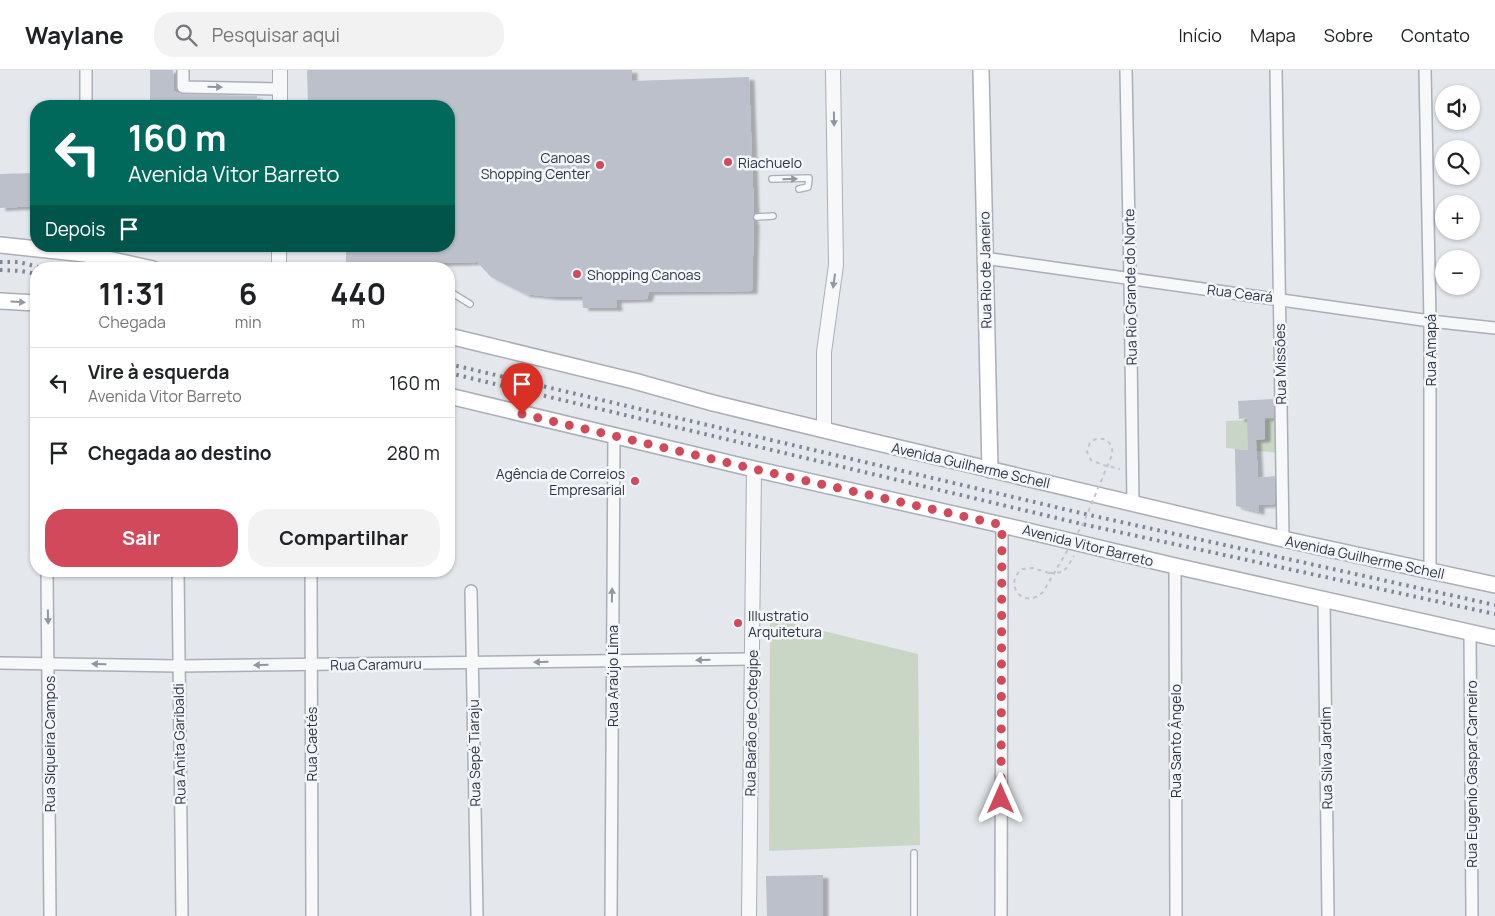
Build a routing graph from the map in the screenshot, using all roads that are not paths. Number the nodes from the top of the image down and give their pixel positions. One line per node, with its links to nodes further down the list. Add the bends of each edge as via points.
1 (86, 70): 10 (street)
2 (183, 70): 9 (street, one-way to 9, via 184,87)
3 (280, 70): 9 (street)
4 (834, 70): 31 (street, one-way to 31, via 836,265 824,352)
5 (981, 70): 19 (main road, Rua Rio de Janeiro)
6 (1126, 70): 21 (street, Rua Rio Grande do Norte)
7 (1276, 70): 23 (street, Rua Missões)
8 (1426, 70): 27 (street, Rua Amapá)
9 (280, 89): 11 (street)
10 (86, 100)
11 (280, 100)
12 (772, 179): 13 (lane, one-way to 13, via 809,178 808,187)
13 (799, 189)
14 (773, 216): 15 (lane)
15 (757, 217)
16 (0, 245): 17 (main road)
17 (30, 247)
18 (92, 252): 20 (main road)
19 (984, 258): 21 (street, Rua Ceará); 34 (main road, Rua Rio de Janeiro)
20 (128, 262)
21 (1130, 279): 23 (street, Rua Ceará); 35 (street, Rua Rio Grande do Norte)
22 (455, 295): 26 (lane)
23 (1279, 298): 27 (street, Rua Ceará); 37 (street, Rua Missões)
24 (0, 301): 25 (main road, one-way to 25)
25 (30, 303)
26 (470, 304)
27 (1430, 320): 28 (street, Rua Ceará); 39 (street, Rua Amapá)
28 (1495, 328)
29 (455, 337): 31 (main road, Avenida Guilherme Schell)
30 (455, 397): 32 (main road, Avenida Vitor Barreto)
31 (824, 430): 34 (main road, Avenida Guilherme Schell)
32 (614, 436): 33 (main road, Avenida Vitor Barreto); 49 (street, Rua Araújo Lima, one-way to 32)
33 (754, 469): 36 (main road, Avenida Vitor Barreto); 48 (street, Rua Barão de Cotegipe)
34 (990, 470): 35 (main road, Avenida Guilherme Schell)
35 (1133, 503): 37 (main road, Avenida Guilherme Schell)
36 (1002, 525): 38 (main road, Avenida Vitor Barreto); 63 (street)
37 (1283, 539): 39 (main road, Avenida Guilherme Schell)
38 (1174, 566): 45 (main road, Avenida Vitor Barreto); 64 (street, Rua Santo Ângelo)
39 (1430, 571): 43 (main road, Avenida Guilherme Schell)
40 (48, 577): 51 (street, Rua Siqueira Campos, one-way to 51)
41 (178, 577): 54 (street, Rua Anita Garibaldi)
42 (311, 577): 53 (street, Rua Caetés)
43 (1495, 585)
44 (471, 591): 52 (street, Rua Sepé Tiaraju)
45 (1324, 599): 46 (main road, Avenida Vitor Barreto); 65 (street, Rua Silva Jardim)
46 (1470, 632): 47 (main road, Avenida Vitor Barreto); 66 (street, Rua Eugenio Gaspar Carneiro)
47 (1495, 638)
48 (752, 659): 49 (street, Rua Caramuru, one-way to 49); 61 (street, Rua Barão de Cotegipe)
49 (612, 662): 52 (street, Rua Caramuru, one-way to 52); 60 (street, Rua Araújo Lima)
50 (0, 663): 51 (street, Rua Caramuru)
51 (49, 663): 54 (street, Rua Caramuru, one-way to 51); 56 (street, Rua Siqueira Campos)
52 (472, 663): 53 (street, Rua Caramuru); 59 (street, Rua Sepé Tiaraju)
53 (310, 665): 54 (street, Rua Caramuru, one-way to 54); 58 (street, Rua Caetés)
54 (178, 666): 57 (street, Rua Anita Garibaldi)
55 (914, 853): 62 (lane)
56 (50, 916)
57 (182, 916)
58 (312, 916)
59 (477, 916)
60 (611, 916)
61 (749, 916)
62 (914, 916)
63 (1001, 916)
64 (1176, 916)
65 (1328, 916)
66 (1472, 916)

